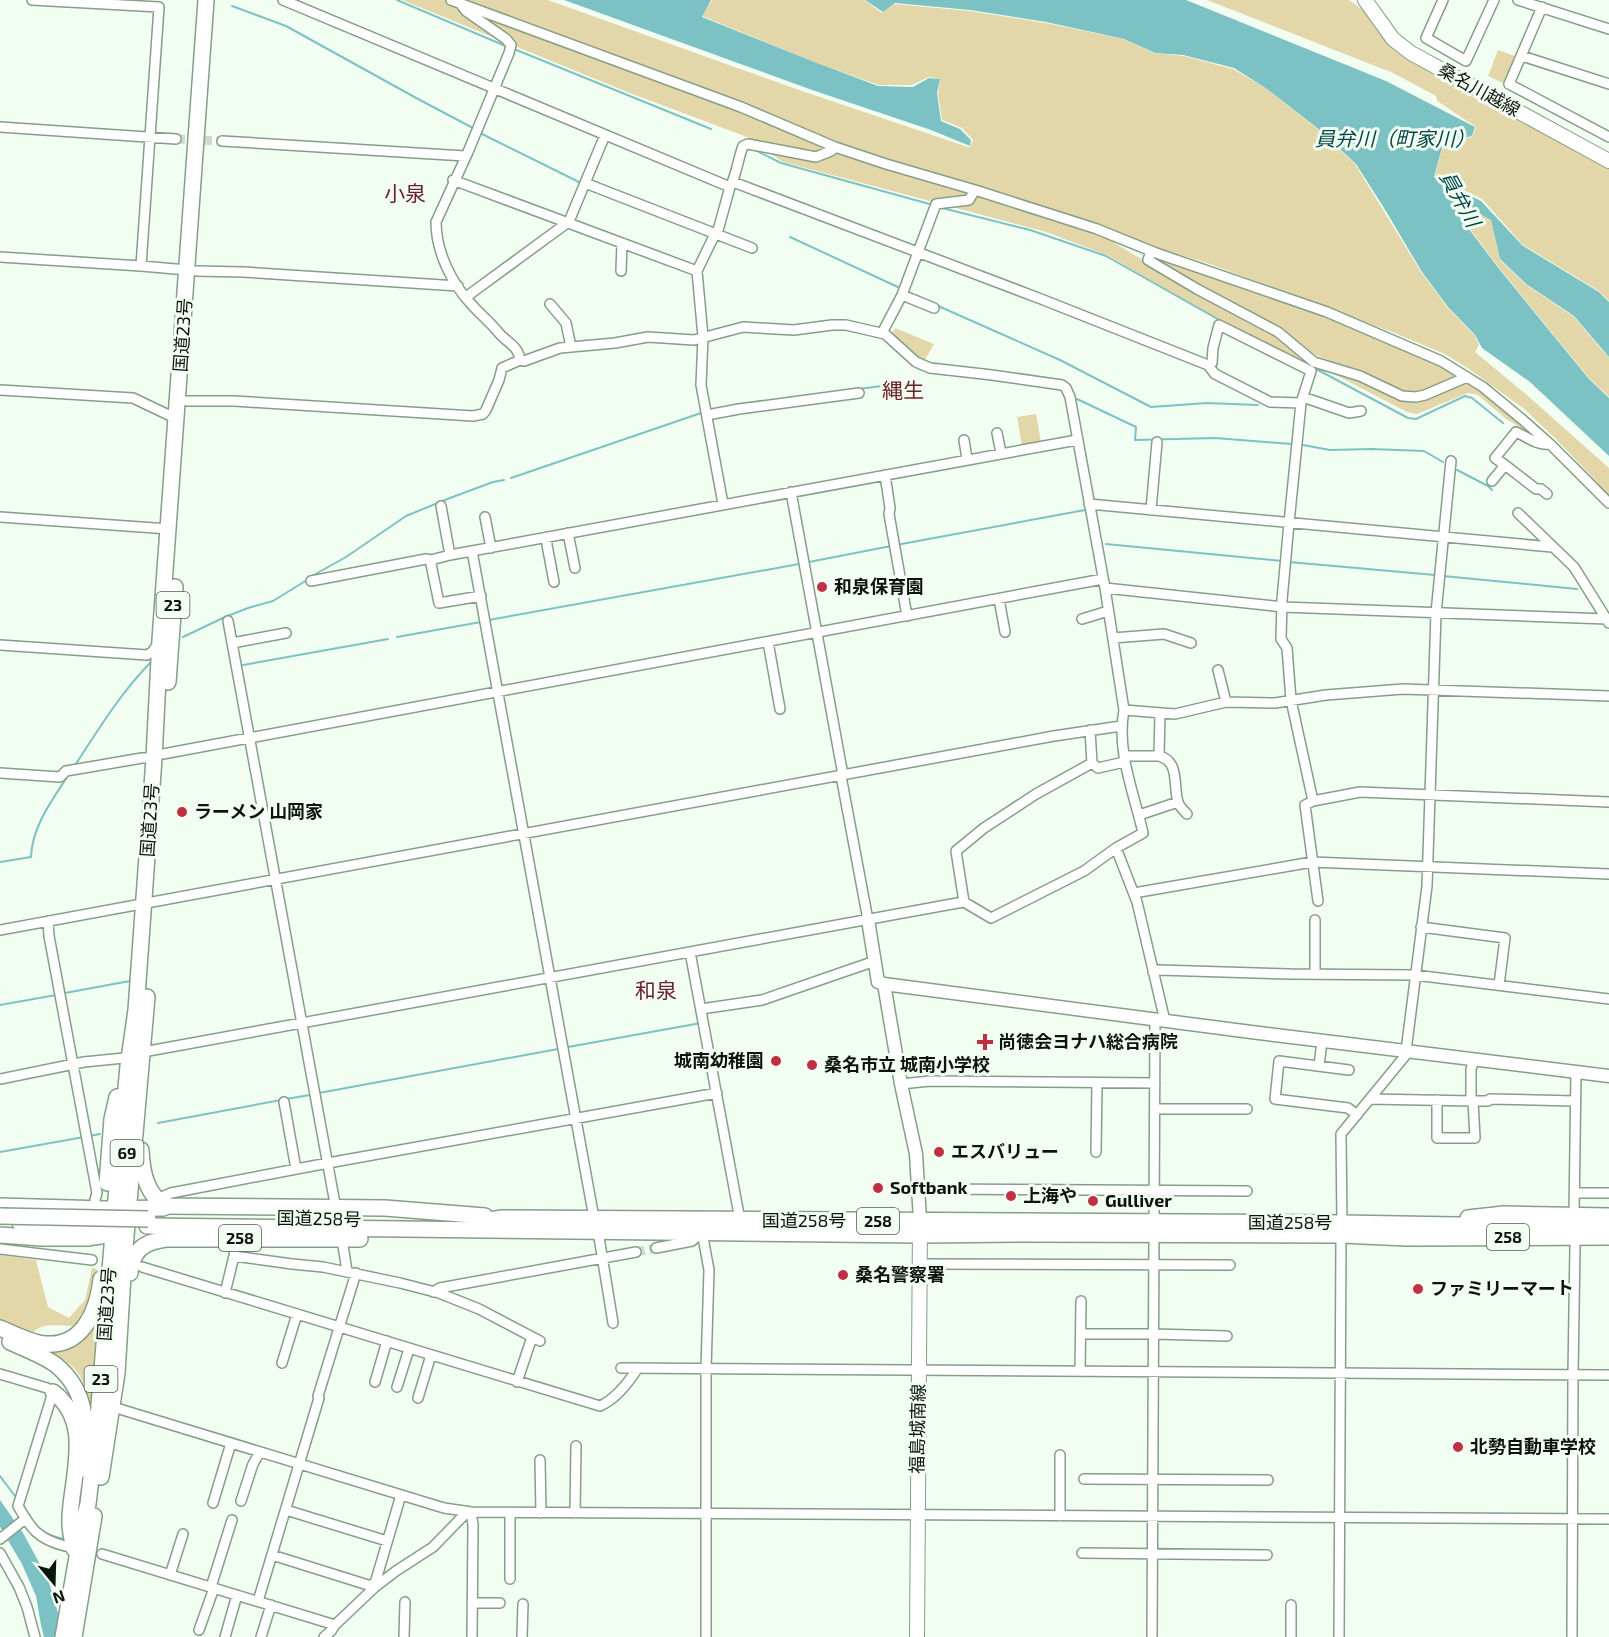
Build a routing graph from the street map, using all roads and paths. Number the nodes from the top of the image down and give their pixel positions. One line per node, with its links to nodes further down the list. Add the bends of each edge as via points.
1 (32, 0): 10 (street)
2 (206, 0): 38 (main road, 国道23号 / 23)
3 (217, 0): 38 (main road, 国道23号 / 23)
4 (282, 0): 16 (street)
5 (451, 0): 11 (street)
6 (1365, 0): 25 (main road, 桑名川越線, via 1393,39 1411,53)
7 (1443, 0): 8 (street, via 1426,38 1466,61)
8 (1494, 0)
9 (1518, 0): 12 (street)
10 (157, 4): 19 (street)
11 (461, 4): 16 (street, via 511,47); 23 (street)
12 (1540, 4): 13 (street); 14 (street)
13 (1609, 28)
14 (1522, 56): 15 (street); 20 (street, via 1509,84)
15 (1609, 84)
16 (494, 88): 18 (street); 24 (street)
17 (0, 127): 19 (street)
18 (605, 135): 27 (street); 28 (street)
19 (151, 137): 21 (street); 37 (street)
20 (1609, 137)
21 (176, 139)
22 (222, 141): 24 (street)
23 (835, 147): 28 (street, via 816,157 748,144 743,146); 29 (street)
24 (465, 156): 26 (street)
25 (1609, 161)
26 (453, 180): 30 (street); 41 (street, via 436,222 436,232 444,262)
27 (585, 183): 30 (street); 31 (street)
28 (732, 185): 31 (street); 35 (street)
29 (975, 190): 34 (street, via 1097,229); 35 (street, via 969,200 935,207)
30 (567, 223): 32 (street); 43 (street)
31 (717, 234): 33 (street); 40 (street)
32 (622, 243): 39 (street); 40 (street)
33 (752, 248)
34 (1151, 251): 51 (street, via 1149,260 1278,332); 52 (street, via 1327,312 1441,361)
35 (917, 252): 42 (street); 50 (street)
36 (0, 257): 37 (street)
37 (141, 266): 38 (street)
38 (192, 271): 41 (street); 56 (main road, 国道23号 / 23); 59 (main road, 国道23号 / 23)
39 (621, 271)
40 (696, 271): 47 (street)
41 (458, 286): 43 (street)
42 (902, 295): 45 (street); 46 (street)
43 (466, 297): 49 (street, via 514,345)
44 (550, 304): 48 (street, via 566,322)
45 (934, 308)
46 (882, 333): 47 (street, via 832,325 794,330 743,327); 62 (street, via 916,362 930,368 1062,385 1070,397)
47 (703, 337): 48 (street, via 648,337); 58 (street, via 701,385)
48 (571, 346): 49 (street)
49 (520, 360): 56 (street, via 502,368 486,410 477,416)
50 (1208, 365): 51 (street, via 1212,363 1219,325); 55 (street, via 1215,374 1270,402)
51 (1313, 367): 52 (street, via 1360,376 1402,396 1416,397); 55 (street)
52 (1467, 377): 64 (street)
53 (0, 390): 59 (street, via 133,398)
54 (859, 393): 58 (street)
55 (1302, 400): 57 (street, via 1349,413); 81 (street)
56 (187, 401): 125 (main road, 国道23号 / 23)
57 (1361, 411)
58 (707, 416): 74 (street)
59 (177, 419): 82 (main road, 国道23号 / 23)
60 (997, 432): 65 (street)
61 (964, 440): 66 (street)
62 (1077, 440): 65 (street); 75 (street)
63 (1157, 442): 77 (street)
64 (1550, 444): 68 (street, via 1516,432 1495,458); 73 (street)
65 (1001, 453): 66 (street)
66 (967, 459): 69 (street)
67 (1451, 461): 85 (street)
68 (1504, 465): 70 (street); 72 (street)
69 (885, 475): 71 (street); 100 (street)
70 (1492, 481)
71 (791, 492): 74 (street); 106 (street)
72 (1547, 494)
73 (1609, 503)
74 (723, 504): 83 (street)
75 (1089, 504): 77 (street); 94 (street)
76 (441, 506): 89 (street)
77 (1151, 510): 81 (street)
78 (1518, 513): 86 (street)
79 (0, 517): 82 (street)
80 (485, 517): 87 (street)
81 (1289, 523): 85 (street); 97 (street)
82 (169, 529): 108 (main road, 国道23号 / 23)
83 (568, 533): 84 (street); 91 (street)
84 (547, 537): 87 (street); 93 (street)
85 (1443, 537): 86 (street); 99 (street)
86 (1552, 547): 103 (street, via 1574,567)
87 (490, 548): 88 (street)
88 (472, 551): 89 (street); 95 (street)
89 (450, 555): 90 (street)
90 (431, 560): 92 (street); 95 (street, via 439,603)
91 (575, 568)
92 (311, 581)
93 (554, 582)
94 (1104, 584): 96 (street); 97 (street); 98 (street)
95 (481, 596): 115 (street)
96 (999, 599): 100 (street); 104 (street)
97 (1283, 607): 99 (street); 117 (street, via 1281,639 1287,648)
98 (1108, 611): 101 (street); 107 (street)
99 (1436, 613): 103 (street); 114 (street)
100 (907, 616): 106 (street)
101 (1082, 619)
102 (228, 621): 110 (street)
103 (1608, 621)
104 (1005, 632)
105 (286, 633): 110 (street)
106 (817, 633): 109 (street); 130 (street)
107 (1113, 638): 111 (street, via 1164,634); 120 (street)
108 (160, 640): 112 (street, via 147,655); 125 (main road, 国道23号 / 23)
109 (768, 642): 115 (street); 119 (street)
110 (232, 643): 124 (street)
111 (1191, 643)
112 (0, 645)
113 (1218, 670): 118 (street)
114 (1434, 690): 116 (street); 117 (street, via 1359,692); 131 (street)
115 (498, 691): 124 (street); 137 (street)
116 (1609, 696)
117 (1291, 700): 118 (street); 132 (street)
118 (1226, 702): 121 (street)
119 (780, 709)
120 (1124, 710): 121 (street); 122 (street)
121 (1160, 714): 126 (street)
122 (1121, 726): 123 (street); 127 (street)
123 (1090, 730): 128 (street); 130 (street)
124 (250, 737): 125 (street); 142 (street)
125 (159, 756): 129 (street, via 72,770 58,777); 145 (main road, 国道23号 / 23)
126 (1159, 756): 127 (street); 133 (street, via 1174,770)
127 (1124, 759): 128 (street, via 1098,768); 136 (street)
128 (1092, 763): 146 (street, via 1036,794 956,851)
129 (0, 774)
130 (842, 775): 137 (street); 147 (street)
131 (1430, 795): 132 (street, via 1360,792); 134 (street); 140 (street)
132 (1313, 801): 139 (street, via 1305,805)
133 (1178, 802): 135 (street); 136 (street)
134 (1609, 802)
135 (1187, 814)
136 (1139, 815): 138 (street, via 1143,833)
137 (524, 834): 142 (street); 157 (street)
138 (1116, 848): 143 (street); 146 (street, via 1084,871 991,918)
139 (1312, 862): 140 (street); 143 (street); 144 (street)
140 (1426, 867): 141 (street); 150 (street)
141 (1609, 874)
142 (275, 879): 145 (street); 163 (street)
143 (1134, 893): 154 (street)
144 (1318, 901)
145 (149, 902): 149 (street); 166 (main road, 国道23号 / 23); 168 (main road, 国道23号 / 23)
146 (964, 902): 147 (street)
147 (868, 920): 152 (street); 153 (street)
148 (1316, 920): 155 (street)
149 (48, 921): 151 (street); 169 (street)
150 (1421, 927): 156 (street); 159 (street, via 1505,938)
151 (0, 930)
152 (690, 952): 157 (street); 161 (street)
153 (875, 961): 158 (street, via 878,982); 161 (street, via 762,1000)
154 (1153, 972): 155 (street); 162 (street)
155 (1315, 975): 156 (street)
156 (1415, 975): 159 (street); 165 (street)
157 (550, 978): 163 (street); 188 (street)
158 (884, 984): 162 (street); 177 (street)
159 (1499, 985): 160 (street)
160 (1609, 999)
161 (701, 1009): 178 (street)
162 (1160, 1020): 164 (street); 176 (street)
163 (302, 1023): 166 (street); 190 (street)
164 (1322, 1041): 165 (street); 170 (street)
165 (1406, 1051): 167 (street); 179 (street)
166 (143, 1052): 183 (main road, 国道23号 / 23)
167 (1474, 1060): 172 (street); 181 (street)
168 (126, 1062): 169 (street); 199 (main road, 国道23号, via 112,1119)
169 (73, 1065): 174 (street); 199 (street, via 97,1193)
170 (1319, 1066): 171 (street); 187 (street, via 1279,1061 1275,1100 1348,1108)
171 (1349, 1070)
172 (1576, 1072): 173 (street); 182 (street)
173 (1609, 1077)
174 (0, 1079)
175 (1097, 1083): 176 (street); 177 (street); 189 (street)
176 (1155, 1083): 185 (street)
177 (901, 1084): 192 (street)
178 (717, 1093): 188 (street); 205 (street)
179 (1370, 1099): 180 (street); 187 (street)
180 (1437, 1100): 181 (street); 181 (street, via 1437,1138 1475,1138)
181 (1472, 1101): 182 (street)
182 (1575, 1101): 195 (street)
183 (138, 1102): 197 (main road, via 142,1171 148,1188); 199 (main road, 69, via 134,1104)
184 (284, 1102): 191 (street)
185 (1155, 1109): 186 (street); 193 (street)
186 (1247, 1109)
187 (1357, 1115): 213 (street, via 1341,1134)
188 (576, 1118): 190 (street); 207 (street)
189 (1096, 1152)
190 (328, 1163): 191 (street); 200 (street)
191 (296, 1169): 197 (street, via 171,1193)
192 (919, 1189): 193 (street); 211 (street)
193 (1154, 1190): 194 (street); 212 (street)
194 (1247, 1191)
195 (1574, 1193): 196 (street); 201 (street)
196 (1609, 1193)
197 (162, 1202): 199 (main road, via 163,1208); 200 (main road, 258, via 237,1211)
198 (0, 1206): 199 (main road)
199 (113, 1207): 216 (main road); 231 (main road, 国道23号 / 23)
200 (336, 1209): 204 (main road, 258)
201 (1574, 1215): 202 (main road); 209 (main road, via 1473,1216)
202 (1609, 1216)
203 (0, 1217): 206 (main road, 国道258号 / 258, bridge); 216 (main road, via 15,1223 86,1225)
204 (502, 1218): 206 (main road, 国道258号 / 258); 207 (main road, 国道258号 / 258)
205 (740, 1220): 207 (main road, 国道258号 / 258); 211 (main road, 国道258号 / 258)
206 (147, 1222): 208 (main road, 国道258号 / 258); 214 (main road, 国道258号 / 258)
207 (596, 1224): 214 (main road, 国道258号 / 258); 215 (main road, 国道258号 / 258); 230 (street)
208 (0, 1225)
209 (1445, 1225): 210 (main road, 国道258号 / 258); 213 (main road, 国道258号 / 258)
210 (1609, 1226)
211 (920, 1227): 212 (main road, 国道258号 / 258); 215 (main road, 国道258号 / 258); 233 (main road, 福島城南線)
212 (1154, 1228): 213 (main road, 国道258号 / 258); 234 (street)
213 (1342, 1229): 221 (main road, 国道258号 / 258); 259 (street)
214 (470, 1230): 222 (main road, 258, via 412,1238)
215 (702, 1232): 225 (street, via 692,1241); 255 (street, via 709,1270)
216 (107, 1233): 220 (main road, via 87,1238); 231 (main road, via 121,1244); 244 (main road, via 94,1310 78,1334 55,1343 40,1343); 296 (main road, 国道23号 / 23, via 99,1418)
217 (0, 1235): 220 (main road)
218 (237, 1236): 222 (main road, 258); 229 (street); 261 (main road, 258, via 166,1239 146,1244 135,1254)
219 (1609, 1237): 221 (main road, 国道258号 / 258)
220 (41, 1238): 228 (street)
221 (1407, 1238): 223 (main road, via 1442,1245)
222 (342, 1239): 237 (street)
223 (1575, 1246): 224 (main road); 262 (street)
224 (1609, 1246)
225 (656, 1248)
226 (0, 1249): 228 (street)
227 (636, 1252): 230 (street)
228 (41, 1254): 232 (street)
229 (234, 1256): 237 (street); 239 (street)
230 (602, 1258): 238 (street); 242 (street)
231 (124, 1259): 261 (main road, 国道23号 / 23)
232 (92, 1260)
233 (920, 1264): 234 (street); 256 (main road, 福島城南線)
234 (1154, 1265): 235 (street); 246 (street)
235 (1230, 1265)
236 (142, 1267): 239 (street)
237 (352, 1272): 238 (street); 243 (street)
238 (433, 1292): 265 (street, via 461,1301 536,1339)
239 (225, 1293): 241 (street)
240 (1081, 1301): 245 (street)
241 (297, 1314): 243 (street); 252 (street)
242 (613, 1323)
243 (340, 1327): 249 (street); 275 (street)
244 (0, 1328)
245 (1081, 1334): 246 (street); 257 (street)
246 (1154, 1334): 248 (street); 258 (street)
247 (0, 1336): 296 (main road, via 56,1364 81,1397 86,1427)
248 (1227, 1336)
249 (387, 1341): 250 (street); 264 (street)
250 (409, 1348): 251 (street); 266 (street)
251 (431, 1355): 265 (street); 268 (street)
252 (282, 1363)
253 (621, 1368): 254 (street)
254 (638, 1368): 255 (street); 265 (street, via 623,1389 600,1407)
255 (706, 1369): 256 (street); 287 (street)
256 (919, 1370): 257 (street); 288 (main road, 福島城南線)
257 (1080, 1371): 258 (street)
258 (1153, 1372): 259 (street); 277 (street)
259 (1340, 1373): 262 (street); 291 (street)
260 (0, 1374): 267 (street)
261 (117, 1374): 269 (main road, 国道23号 / 23)
262 (1573, 1375): 263 (street); 292 (street)
263 (1609, 1375)
264 (375, 1382)
265 (518, 1382)
266 (397, 1387)
267 (53, 1392): 294 (street, via 18,1506); 307 (main road, via 71,1411 78,1432 69,1520)
268 (418, 1398)
269 (113, 1407): 270 (street); 321 (main road, 国道23号 / 23)
270 (231, 1443): 272 (street); 281 (street)
271 (576, 1446): 286 (street)
272 (260, 1452): 275 (street); 280 (street)
273 (1060, 1455): 289 (street)
274 (540, 1460): 285 (street)
275 (299, 1465): 279 (street); 282 (street)
276 (1084, 1479): 277 (street)
277 (1153, 1479): 278 (street); 290 (street)
278 (1268, 1480)
279 (401, 1495): 283 (street); 299 (street)
280 (242, 1501)
281 (213, 1503)
282 (286, 1510): 299 (street); 306 (street)
283 (469, 1512): 284 (street); 310 (street, via 434,1547); 315 (street, via 473,1526)
284 (510, 1513): 285 (street); 309 (street)
285 (541, 1513): 286 (street)
286 (575, 1513): 287 (street)
287 (706, 1514): 288 (street); 331 (street)
288 (918, 1514): 289 (street); 332 (main road, 福島城南線)
289 (1060, 1516): 290 (street)
290 (1153, 1517): 291 (street); 303 (street)
291 (1339, 1517): 292 (street); 335 (street)
292 (1572, 1519): 293 (street); 336 (street)
293 (1609, 1519)
294 (23, 1520): 298 (street); 300 (street, via 40,1537)
295 (232, 1520): 311 (street)
296 (83, 1523): 307 (main road, 国道23号 / 23)
297 (183, 1534): 308 (street)
298 (0, 1539)
299 (387, 1541): 310 (street)
300 (64, 1546)
301 (0, 1553): 323 (street, via 19,1587)
302 (1082, 1553): 303 (street)
303 (1152, 1553): 305 (street); 333 (street)
304 (102, 1554): 308 (street)
305 (1268, 1554)
306 (272, 1555): 310 (street); 313 (street)
307 (76, 1561): 321 (main road, 国道23号 / 23)
308 (170, 1575): 311 (street)
309 (510, 1579)
310 (374, 1586): 320 (street)
311 (212, 1587): 312 (street); 322 (street)
312 (237, 1595): 313 (street); 325 (street)
313 (258, 1601): 318 (street)
314 (405, 1602): 328 (street)
315 (472, 1603): 316 (street); 329 (street)
316 (500, 1603)
317 (523, 1604): 330 (street)
318 (271, 1605): 320 (street); 326 (street)
319 (1291, 1605): 334 (street)
320 (335, 1625): 327 (street)
321 (72, 1627): 324 (main road, 国道23号 / 23)
322 (199, 1630)
323 (35, 1637)
324 (63, 1637)
325 (225, 1637)
326 (261, 1637)
327 (324, 1637)
328 (404, 1637)
329 (472, 1637)
330 (522, 1637)
331 (705, 1637)
332 (917, 1637)
333 (1152, 1637)
334 (1291, 1637)
335 (1339, 1637)
336 (1572, 1637)

